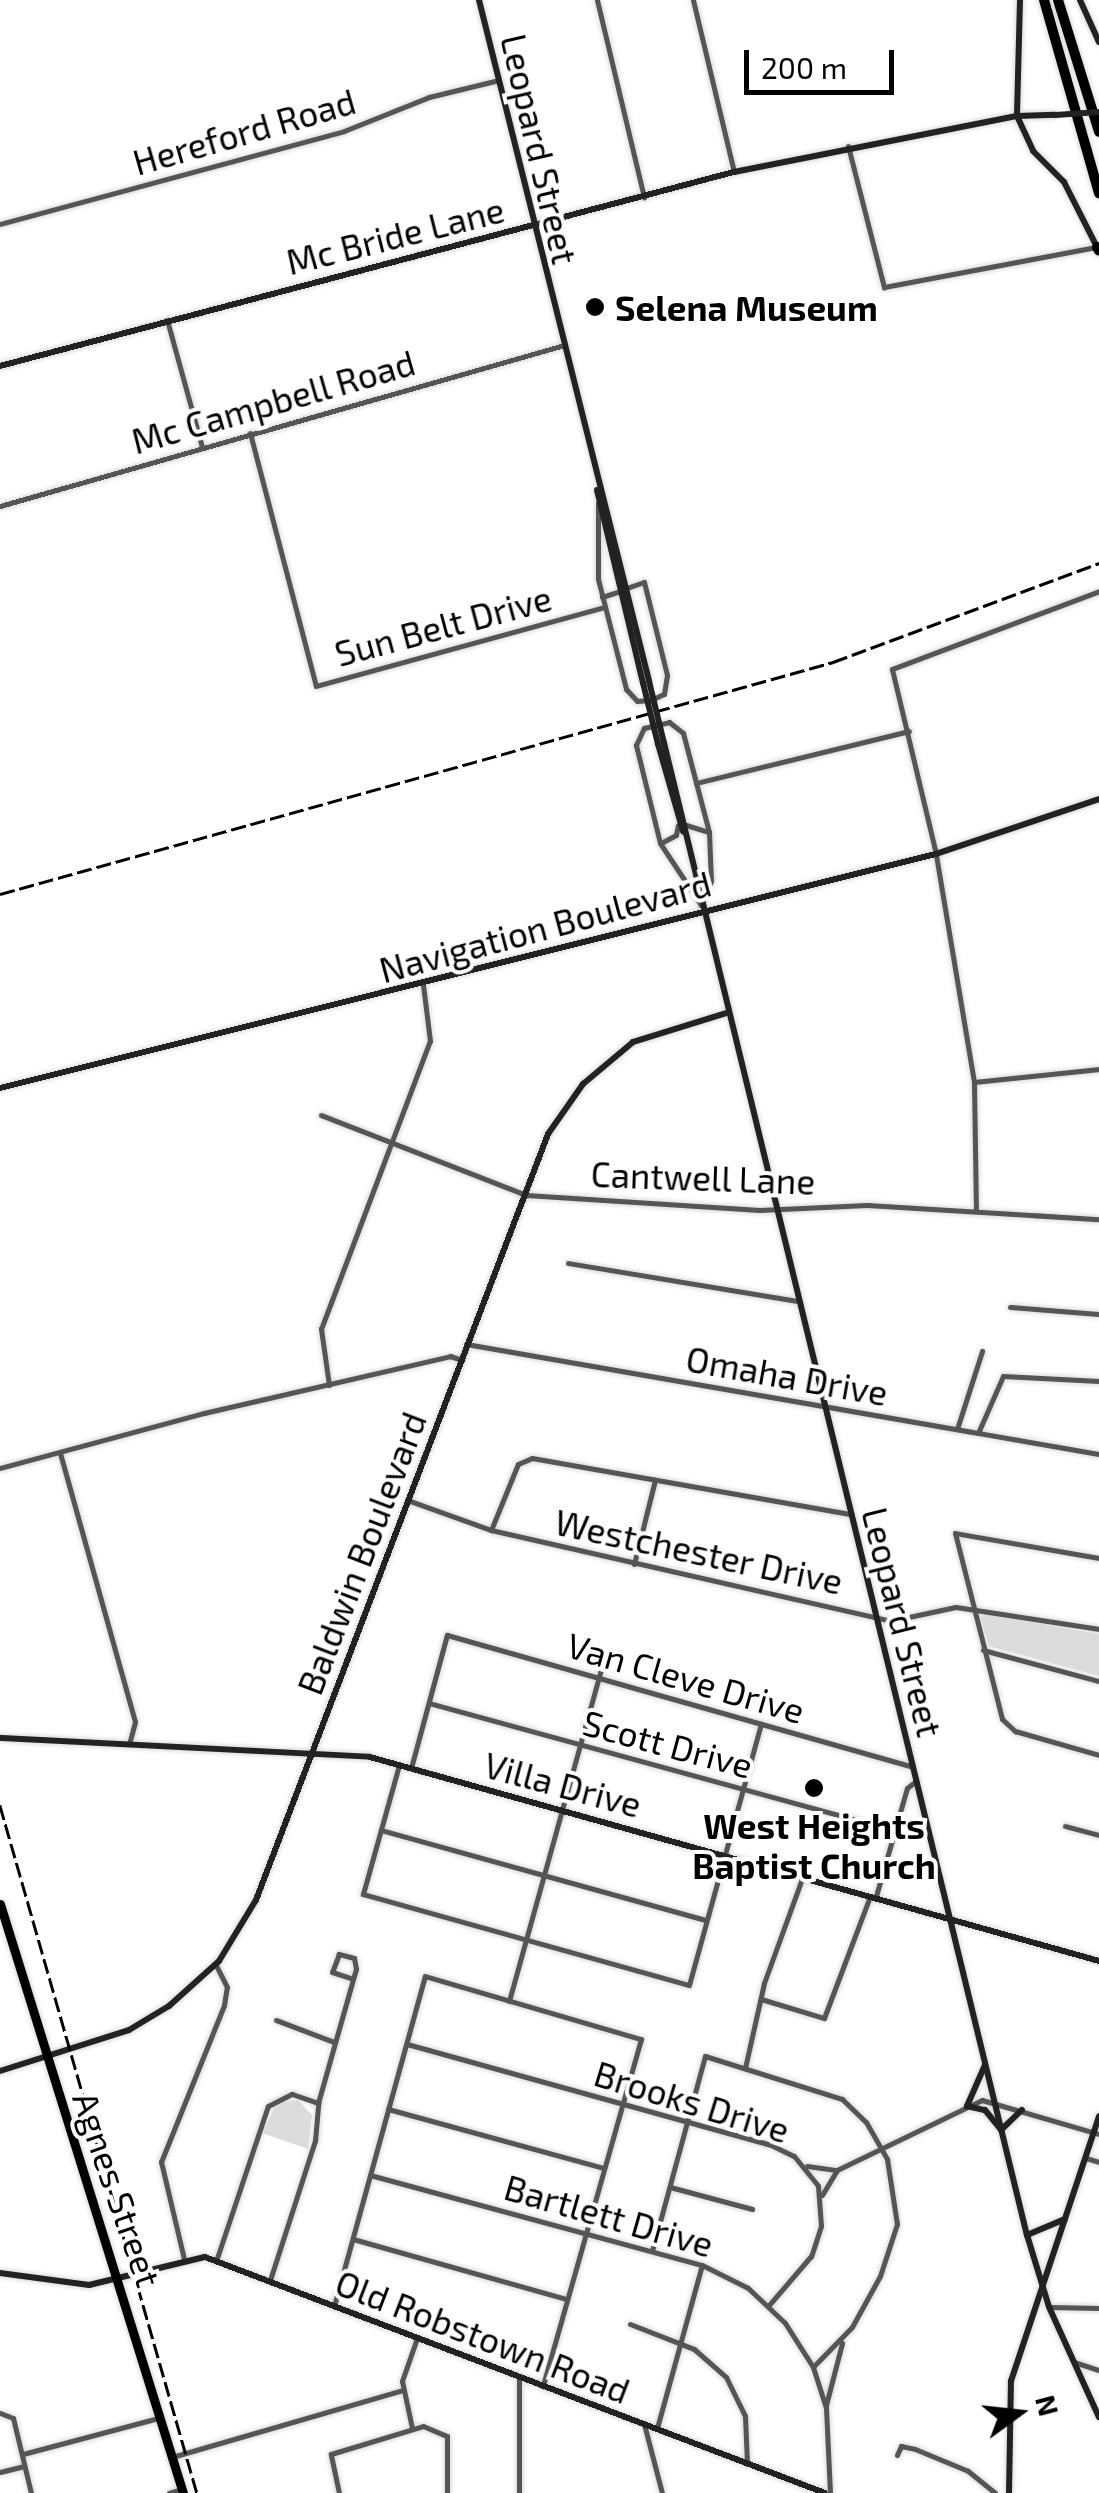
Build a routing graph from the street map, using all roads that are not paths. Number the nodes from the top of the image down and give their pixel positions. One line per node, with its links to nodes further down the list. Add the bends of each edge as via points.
1 (479, 0): 9 (main road, Leopard Street)
2 (596, 0): 16 (street)
3 (693, 0): 14 (street)
4 (1020, 0): 11 (main road)
5 (1044, 0): 15 (highway)
6 (1058, 0): 12 (highway)
7 (1080, 0): 8 (main road)
8 (1099, 42)
9 (499, 80): 17 (street, Hereford Road, via 429,97 344,131); 18 (main road, Leopard Street)
10 (1099, 112): 11 (main road, Mc Bride Lane, bridge)
11 (1017, 116): 13 (main road, Mc Bride Lane); 19 (main road, via 1032,151 1064,182)
12 (1099, 132)
13 (848, 146): 14 (main road, Mc Bride Lane); 19 (street, via 884,287)
14 (734, 172): 16 (main road, Mc Bride Lane)
15 (1099, 193)
16 (644, 196): 18 (main road, Mc Bride Lane)
17 (0, 224)
18 (532, 225): 20 (main road, Mc Bride Lane); 21 (main road, Leopard Street)
19 (1098, 250)
20 (168, 320): 22 (main road, Mc Bride Lane); 24 (street)
21 (561, 346): 23 (street, Mc Campbell Road); 25 (main road, Leopard Street)
22 (0, 366)
23 (250, 433): 24 (street, Mc Campbell Road); 31 (street, Sun Belt Drive, via 316,686)
24 (202, 447): 27 (street, Mc Campbell Road)
25 (597, 484): 26 (main road, Leopard Street); 28 (main road, Leopard Street)
26 (598, 503): 28 (main road, Leopard Street); 30 (street)
27 (0, 506)
28 (624, 589): 30 (street); 31 (street, via 644,582 667,675 664,694 631,698); 35 (main road, Leopard Street, bridge)
29 (1099, 591): 32 (street, via 892,669)
30 (602, 596): 31 (street)
31 (604, 607)
32 (909, 731): 33 (street); 38 (street)
33 (696, 783): 36 (street); 37 (street, via 678,726 644,728 636,746)
34 (1099, 799): 38 (main road, Navigation Boulevard)
35 (682, 826): 36 (street); 37 (street); 39 (main road, Leopard Street)
36 (709, 832): 39 (street, via 711,881)
37 (660, 843): 39 (street)
38 (936, 854): 39 (main road, Navigation Boulevard); 43 (street)
39 (702, 909): 40 (main road, Navigation Boulevard); 41 (main road, Leopard Street)
40 (423, 985): 44 (main road, Navigation Boulevard); 46 (street, via 430,1042)
41 (726, 1013): 47 (main road, Baldwin Boulevard, via 670,1026 607,1060 564,1107); 48 (main road, Leopard Street)
42 (1099, 1069): 43 (street)
43 (974, 1082): 49 (street)
44 (0, 1088)
45 (321, 1115): 46 (street, Cantwell Lane)
46 (392, 1143): 47 (street, Cantwell Lane); 59 (street, via 321,1330)
47 (526, 1195): 48 (street, Cantwell Lane); 55 (main road, Baldwin Boulevard)
48 (774, 1210): 49 (street, Cantwell Lane, via 866,1204); 52 (main road, Leopard Street)
49 (976, 1211): 50 (street, Cantwell Lane)
50 (1099, 1219)
51 (568, 1264): 52 (street)
52 (798, 1301): 60 (main road, Leopard Street)
53 (1010, 1307): 54 (street)
54 (1099, 1314)
55 (466, 1344): 57 (main road, Baldwin Boulevard); 60 (street, Omaha Drive)
56 (982, 1351): 61 (street)
57 (462, 1360): 59 (street, via 450,1356); 67 (main road, Baldwin Boulevard)
58 (1099, 1381): 62 (street, via 1003,1376)
59 (329, 1385): 63 (street)
60 (824, 1407): 61 (street, Omaha Drive); 68 (main road, Leopard Street)
61 (957, 1429): 62 (street, Omaha Drive)
62 (978, 1433): 64 (street, Omaha Drive)
63 (60, 1452): 65 (street); 82 (street, via 135,1722)
64 (1099, 1454)
65 (0, 1468)
66 (655, 1480): 68 (street); 69 (street, via 523,1458); 71 (street)
67 (410, 1500): 69 (street, Westchester Drive); 84 (main road, Baldwin Boulevard)
68 (850, 1514): 73 (main road, Leopard Street)
69 (491, 1530): 71 (street, Westchester Drive)
70 (1099, 1558): 72 (street, via 955,1533)
71 (634, 1564): 73 (street, Westchester Drive)
72 (974, 1608): 73 (street, Westchester Drive); 74 (street, Westchester Drive); 75 (street)
73 (876, 1618): 87 (main road, Leopard Street)
74 (1099, 1629)
75 (984, 1650): 78 (street); 85 (street, via 1002,1719 1015,1731)
76 (605, 1656): 77 (street)
77 (599, 1679): 79 (street, Van Cleve Drive, via 447,1635); 80 (street, Van Cleve Drive); 83 (street)
78 (1099, 1681)
79 (429, 1703): 83 (street, Scott Drive); 88 (street)
80 (761, 1724): 87 (street, Van Cleve Drive); 90 (street)
81 (0, 1738): 82 (main road, Villa Drive)
82 (130, 1744): 84 (main road, Villa Drive)
83 (580, 1745): 90 (street, Scott Drive); 91 (street)
84 (310, 1754): 86 (main road, Villa Drive); 106 (main road, Baldwin Boulevard, via 256,1900)
85 (1099, 1755)
86 (398, 1765): 88 (main road, Villa Drive); 93 (street)
87 (912, 1767): 89 (main road, Leopard Street)
88 (411, 1768): 91 (main road, Villa Drive)
89 (916, 1781): 94 (street); 101 (main road, Leopard Street)
90 (743, 1789): 94 (street, Scott Drive); 96 (street)
91 (562, 1810): 96 (main road, Villa Drive); 98 (street)
92 (1064, 1826): 95 (street)
93 (381, 1830): 98 (street); 104 (street, via 363,1894)
94 (894, 1830): 99 (street)
95 (1099, 1835)
96 (725, 1855): 97 (main road, Villa Drive); 102 (street)
97 (803, 1876): 99 (main road, Villa Drive); 108 (street)
98 (544, 1877): 102 (street); 104 (street)
99 (873, 1896): 101 (main road, Villa Drive); 108 (street, via 824,2018)
100 (0, 1904): 103 (main road, Agnes Street)
101 (948, 1917): 105 (main road, Villa Drive); 114 (main road, Leopard Street)
102 (707, 1920): 104 (street, via 690,1985)
103 (3, 1926): 113 (main road, Agnes Street)
104 (526, 1939): 109 (street)
105 (1099, 1961)
106 (216, 1965): 113 (main road, Baldwin Boulevard, via 128,2030); 142 (street, via 227,1987 224,2006 160,2162)
107 (350, 1978): 107 (street, via 354,1958 334,1956 335,1976); 111 (street)
108 (761, 1999): 115 (street)
109 (509, 2001): 112 (street, via 425,1976); 119 (street, via 642,2039)
110 (276, 2020): 111 (street)
111 (335, 2042): 117 (street)
112 (407, 2044): 119 (street, Brooks Drive); 121 (street)
113 (45, 2057): 116 (main road, Baldwin Boulevard); 146 (main road, Agnes Street)
114 (985, 2064): 118 (main road, Leopard Street); 120 (main road)
115 (745, 2068): 124 (street, via 705,2056); 127 (street, via 842,2098)
116 (0, 2071)
117 (318, 2102): 143 (street, via 292,2094 268,2106); 147 (street, via 316,2141)
118 (995, 2103): 120 (street); 122 (street); 125 (main road, Leopard Street)
119 (623, 2104): 124 (street, Brooks Drive); 131 (street)
120 (967, 2106): 125 (main road, via 985,2110); 127 (street)
121 (388, 2108): 131 (street); 133 (street)
122 (1022, 2110): 125 (main road); 126 (street)
123 (1099, 2116): 126 (main road)
124 (687, 2122): 130 (street, Brooks Drive, via 772,2145); 134 (street)
125 (1002, 2130): 139 (main road, Leopard Street)
126 (1096, 2133): 128 (main road)
127 (882, 2148): 132 (street); 156 (street, via 896,2186 897,2224 880,2276)
128 (1086, 2158): 129 (street); 137 (main road)
129 (1099, 2162)
130 (804, 2165): 132 (street); 135 (street, Brooks Drive)
131 (604, 2168): 138 (street)
132 (838, 2170): 135 (street)
133 (370, 2174): 138 (street, Bartlett Drive); 140 (street)
134 (670, 2187): 136 (street); 141 (street)
135 (821, 2198): 150 (street, via 821,2226 810,2256)
136 (752, 2210)
137 (1068, 2214): 139 (main road, via 1062,2224); 148 (main road)
138 (586, 2234): 141 (street, Bartlett Drive); 149 (street)
139 (1027, 2235): 148 (main road, Leopard Street)
140 (353, 2239): 149 (street); 151 (street)
141 (652, 2251): 144 (street, Bartlett Drive)
142 (184, 2259): 143 (main road, Old Robstown Road); 146 (main road, Old Robstown Road)
143 (216, 2261): 147 (main road, Old Robstown Road)
144 (702, 2266): 150 (street, Bartlett Drive); 157 (street)
145 (0, 2272): 146 (main road, Old Robstown Road, via 57,2284)
146 (121, 2278): 166 (main road, Agnes Street)
147 (270, 2280): 151 (main road, Old Robstown Road)
148 (1045, 2294): 152 (main road, Leopard Street); 188 (main road, via 1011,2381)
149 (568, 2300): 162 (street)
150 (769, 2305): 159 (street, Bartlett Drive)
151 (334, 2306): 155 (main road, Old Robstown Road)
152 (1049, 2307): 153 (street); 158 (main road, Leopard Street)
153 (1099, 2308)
154 (630, 2324): 157 (street)
155 (417, 2338): 161 (main road, Old Robstown Road); 163 (street)
156 (842, 2343): 159 (street); 164 (street, Bartlett Drive)
157 (682, 2344): 170 (street); 174 (street, via 718,2367 735,2390 745,2416)
158 (1074, 2362): 160 (street); 167 (main road, Leopard Street)
159 (813, 2367): 164 (street, Bartlett Drive)
160 (1099, 2370)
161 (519, 2377): 162 (main road, Old Robstown Road); 183 (street)
162 (543, 2386): 168 (main road, Old Robstown Road)
163 (402, 2390): 169 (street); 173 (street)
164 (826, 2408): 186 (street, Bartlett Drive)
165 (3, 2413): 171 (street)
166 (161, 2417): 171 (street); 173 (main road, Agnes Street)
167 (1099, 2417)
168 (644, 2424): 170 (main road, Old Robstown Road); 184 (street)
169 (412, 2428): 181 (street, via 331,2454); 182 (street, via 428,2426 447,2436)
170 (657, 2428): 174 (main road, Old Robstown Road)
171 (22, 2454): 175 (street)
172 (897, 2455): 187 (street, via 901,2446 915,2449 968,2471)
173 (172, 2457): 178 (main road, Agnes Street)
174 (748, 2464): 177 (main road, Old Robstown Road)
175 (24, 2466): 176 (street); 179 (street)
176 (0, 2472)
177 (799, 2483): 185 (street); 186 (main road, Old Robstown Road)
178 (182, 2491): 180 (street)
179 (32, 2493)
180 (169, 2493)
181 (339, 2493)
182 (447, 2493)
183 (520, 2493)
184 (662, 2493)
185 (795, 2493)
186 (828, 2493)
187 (995, 2493)
188 (1008, 2493)

